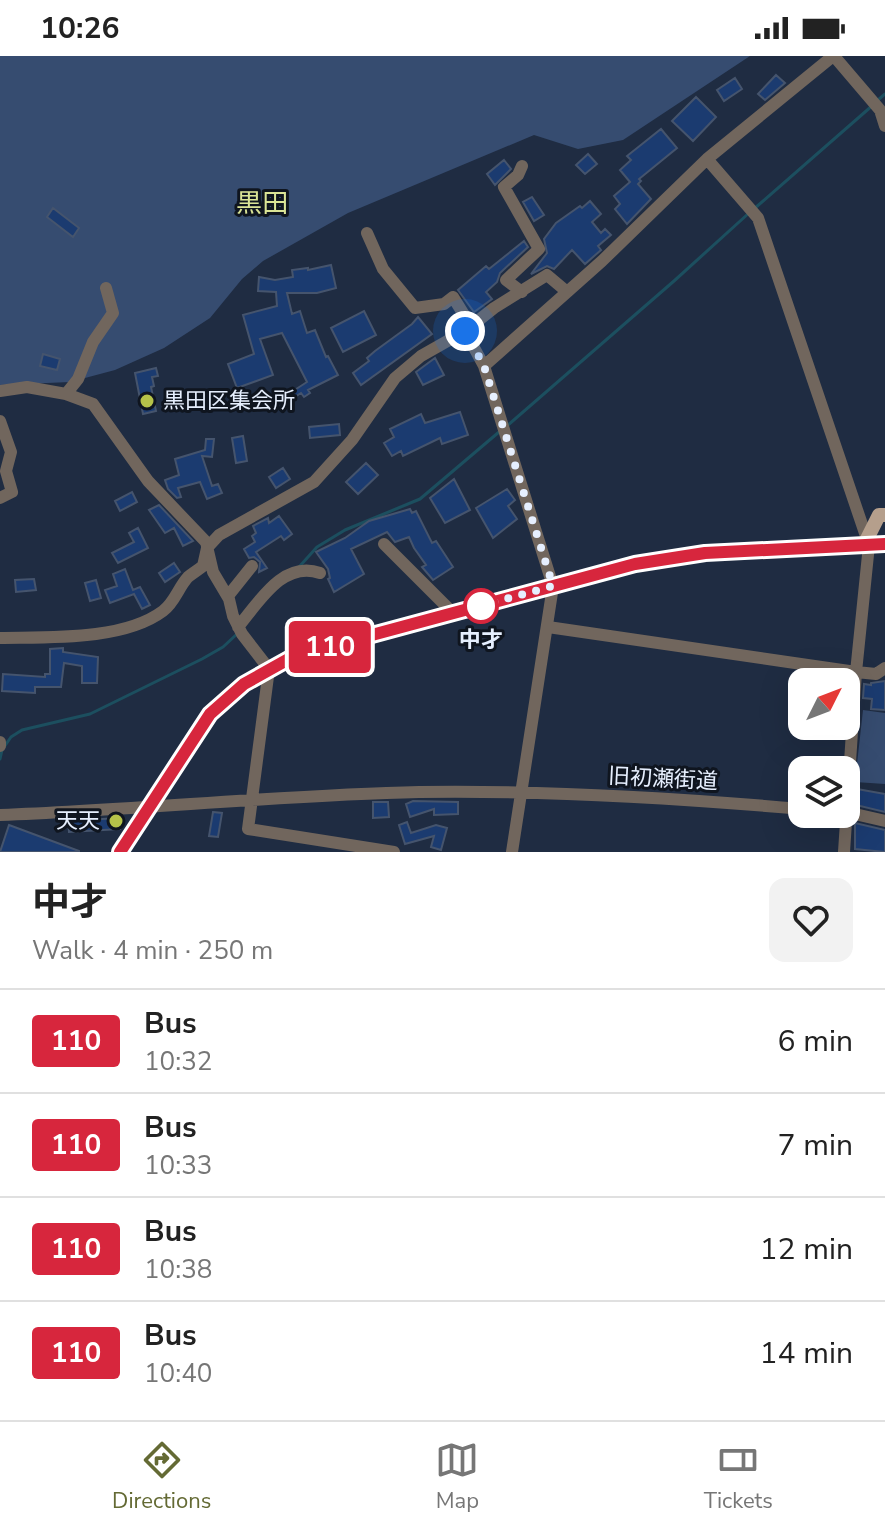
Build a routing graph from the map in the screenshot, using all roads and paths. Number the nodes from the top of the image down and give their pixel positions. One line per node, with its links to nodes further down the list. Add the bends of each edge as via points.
1 (834, 56): 2 (street); 4 (street)
2 (879, 104): 3 (street)
3 (885, 126)
4 (707, 159): 8 (street); 17 (street, via 758,218)
5 (522, 166): 9 (street, via 504,187 539,249 506,280)
6 (367, 233): 10 (street, via 383,269 415,308 444,304 453,297)
7 (106, 288): 13 (street, via 113,313)
8 (566, 291): 9 (street, via 547,275); 11 (street)
9 (522, 292): 10 (street)
10 (468, 329): 11 (street); 20 (street, via 395,378 352,440 314,482 236,524)
11 (484, 366): 23 (street)
12 (0, 391): 13 (street, via 27,387)
13 (66, 394): 20 (street, via 93,404 148,481)
14 (0, 421): 15 (street, via 11,452 6,471 12,486 12,492)
15 (0, 498)
16 (885, 515): 17 (main road, via 879,515)
17 (868, 542): 19 (main road); 23 (main road, via 705,553 635,564); 30 (street)
18 (384, 544): 25 (street)
19 (885, 544)
20 (207, 548): 24 (street, via 213,572); 28 (street, via 203,566 172,604 134,625)
21 (252, 566): 24 (street)
22 (320, 573): 27 (street, via 293,573)
23 (553, 586): 25 (main road); 26 (street)
24 (228, 596): 27 (street)
25 (454, 614): 32 (main road, via 294,656)
26 (548, 627): 29 (street); 34 (street)
27 (240, 630): 32 (street)
28 (0, 638)
29 (829, 668)
30 (856, 668)
31 (885, 668): 33 (street, via 876,674)
32 (269, 669): 35 (street); 36 (main road, via 210,714)
33 (860, 672)
34 (521, 793): 35 (street, 旧初瀬街道); 37 (street, 旧初瀬街道); 44 (street)
35 (251, 799): 36 (street, 旧初瀬街道); 43 (street, via 248,829)
36 (148, 807): 38 (street, 旧初瀬街道); 42 (main road)
37 (788, 808)
38 (0, 815)
39 (860, 815): 40 (street)
40 (885, 821)
41 (845, 828): 45 (street)
42 (120, 852)
43 (394, 852)
44 (512, 852)
45 (844, 852)

